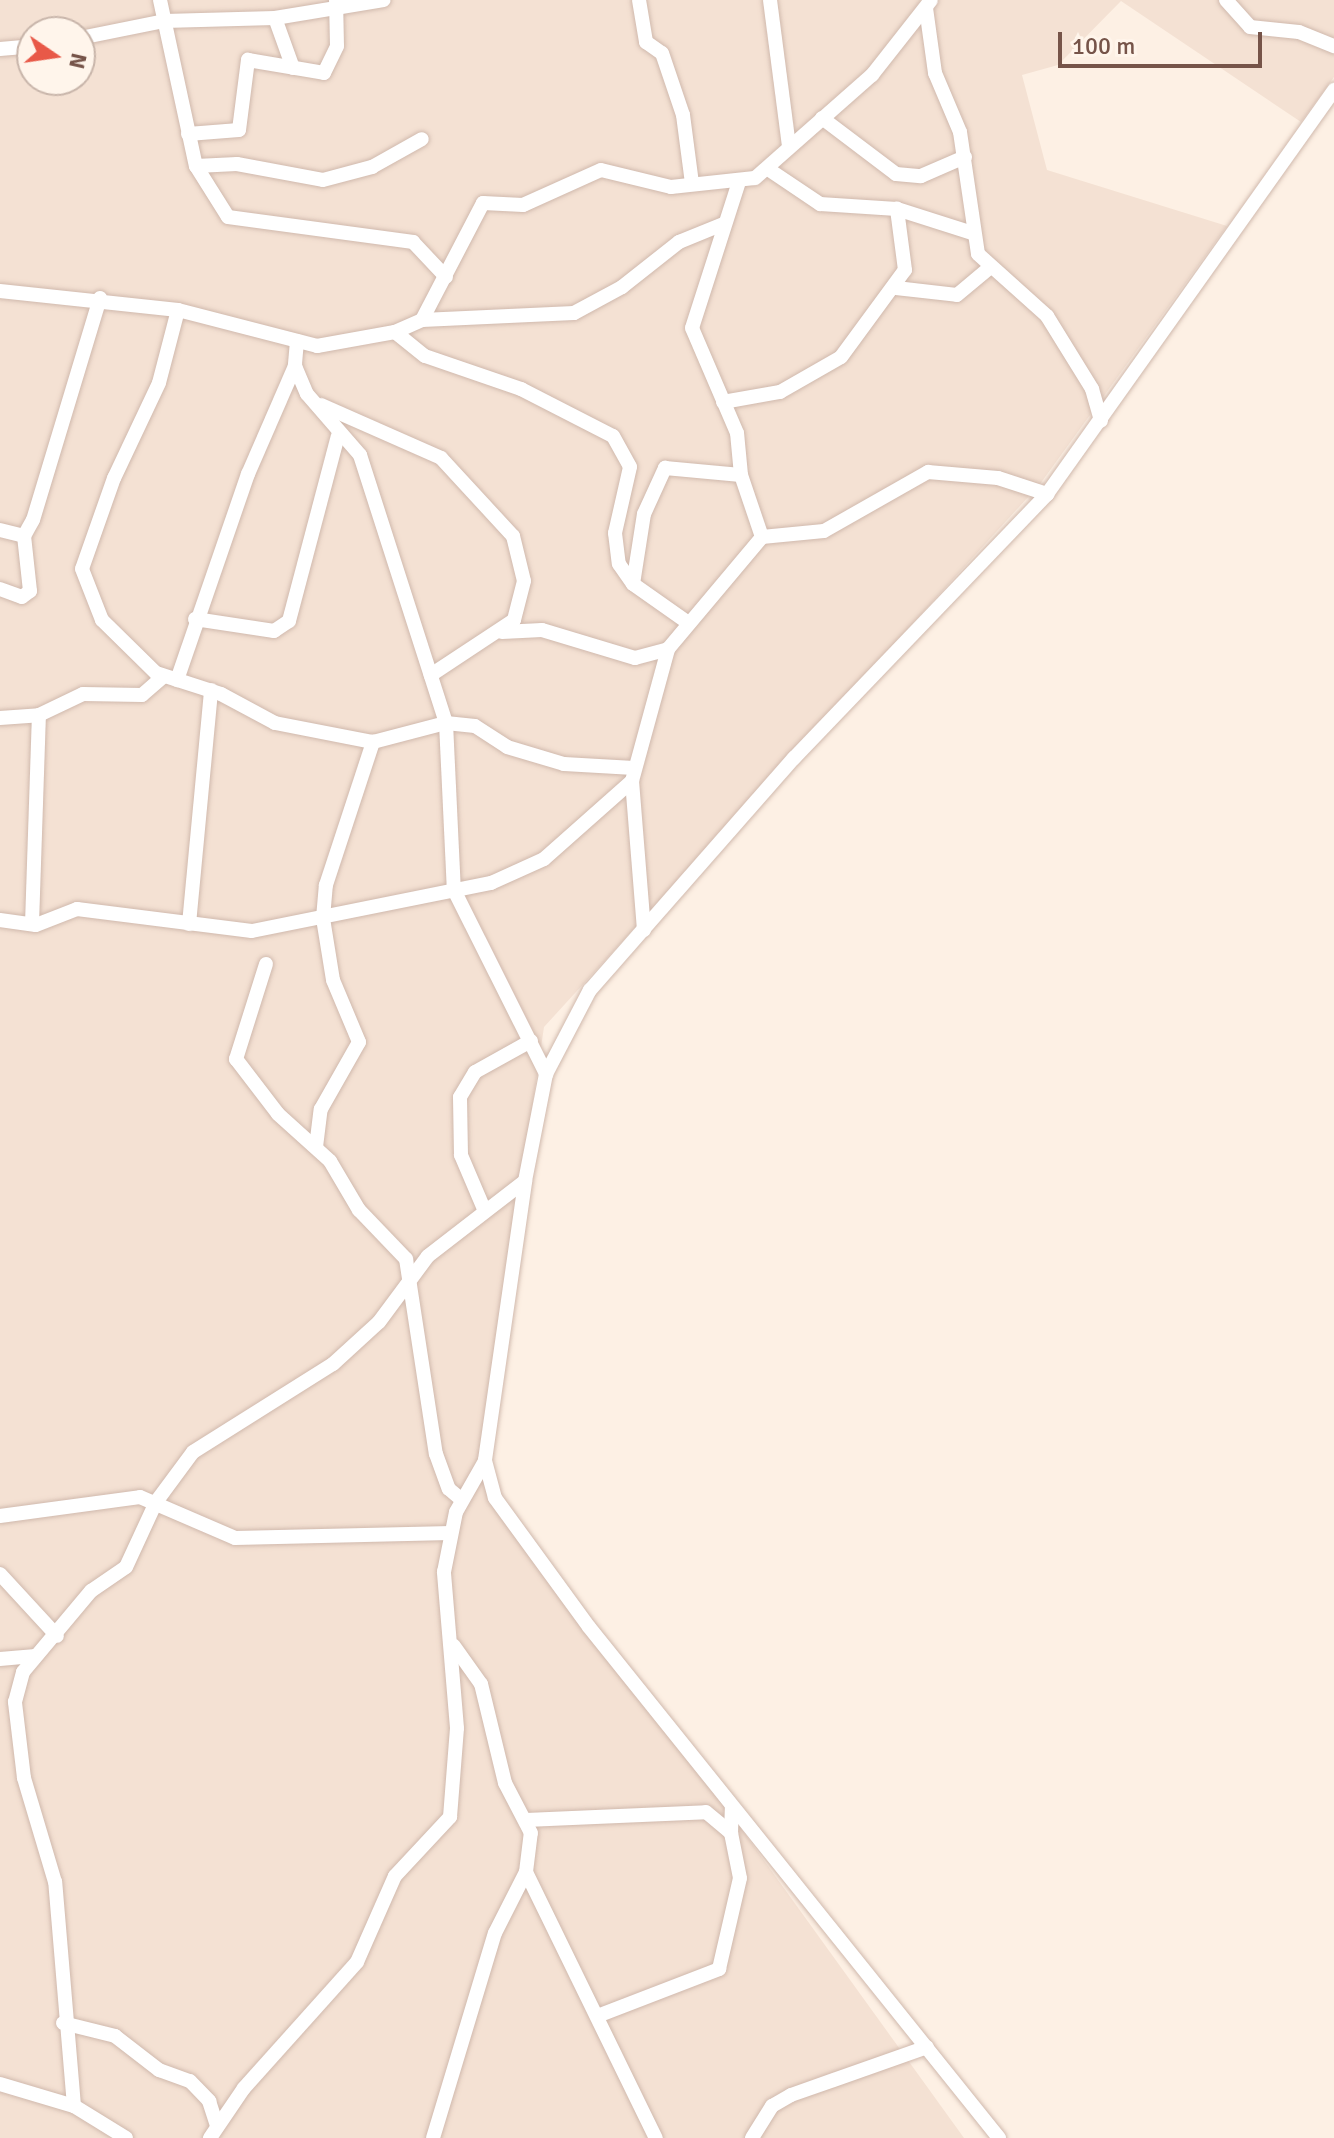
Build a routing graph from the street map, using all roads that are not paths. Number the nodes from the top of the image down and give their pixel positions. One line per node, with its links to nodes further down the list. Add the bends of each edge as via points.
1 (160, 0): 9 (street)
2 (384, 0): 6 (street)
3 (639, 0): 22 (street, via 646,42 662,53 683,115)
4 (770, 0): 17 (street)
5 (1226, 0): 11 (street, via 1250,27 1299,32)
6 (336, 2): 8 (street); 12 (street, via 337,46 327,70 319,75)
7 (929, 4): 14 (street, via 872,75); 18 (street, via 935,73)
8 (275, 18): 9 (street); 12 (street)
9 (164, 21): 10 (street); 15 (street)
10 (96, 35)
11 (1334, 46)
12 (293, 68): 15 (street, via 247,60 239,130)
13 (1334, 90): 38 (street)
14 (822, 118): 17 (street); 18 (street, via 896,174 921,176)
15 (188, 134): 19 (street)
16 (422, 139): 19 (street, via 372,167 323,180 237,164)
17 (789, 146): 20 (street)
18 (965, 157): 25 (street)
19 (196, 166): 27 (street, via 228,217 413,242)
20 (768, 169): 21 (street); 23 (street, via 820,204)
21 (739, 182): 22 (street); 24 (street)
22 (692, 183): 27 (street, via 671,187 601,170 523,205 486,201)
23 (897, 209): 25 (street); 28 (street, via 906,261)
24 (723, 224): 32 (street, via 679,242 622,287 574,313); 37 (street, via 692,328)
25 (972, 233): 26 (street)
26 (988, 269): 28 (street, via 957,295); 38 (street, via 1047,316 1092,389)
27 (446, 277): 32 (street)
28 (896, 288): 37 (street, via 823,372 780,392)
29 (0, 291): 30 (street)
30 (100, 298): 31 (street); 43 (street)
31 (178, 310): 34 (street); 52 (street, via 159,383 114,478 82,569 102,620)
32 (422, 320): 33 (street)
33 (395, 332): 34 (street, via 327,346); 45 (street, via 425,356 521,389 613,436 630,467 615,547)
34 (297, 341): 35 (street)
35 (295, 366): 36 (street); 47 (street)
36 (314, 402): 39 (street); 49 (street, via 441,458 498,513 524,581 524,602)
37 (723, 402): 40 (street, via 737,433)
38 (1101, 421): 41 (street)
39 (338, 436): 47 (street, via 289,621 274,631); 51 (street, via 360,455)
40 (741, 475): 44 (street); 45 (street, via 665,468 644,514)
41 (1047, 494): 44 (street, via 998,478 928,472 824,531); 64 (street, via 794,758)
42 (0, 530): 43 (street)
43 (24, 536): 46 (street, via 30,591 22,597)
44 (762, 537): 48 (street)
45 (633, 584): 48 (street)
46 (0, 589)
47 (195, 619): 52 (street)
48 (687, 622): 50 (street)
49 (502, 632): 50 (street, via 542,630 635,658); 51 (street)
50 (668, 649): 58 (street)
51 (431, 675): 56 (street)
52 (170, 678): 53 (street); 54 (street, via 142,695 83,694)
53 (211, 690): 57 (street, via 275,723); 63 (street)
54 (39, 715): 55 (street); 62 (street)
55 (0, 718)
56 (446, 723): 57 (street); 58 (street, via 475,726 507,747 564,764); 59 (street)
57 (373, 742): 60 (street, via 326,885)
58 (633, 774): 59 (street, via 529,869); 64 (street)
59 (454, 890): 60 (street); 66 (street)
60 (323, 918): 63 (street, via 252,931); 68 (street, via 333,980 359,1042 321,1109)
61 (0, 920): 62 (street)
62 (32, 924): 63 (street, via 77,909)
63 (189, 924)
64 (644, 930): 67 (street, via 590,990)
65 (266, 964): 68 (street, via 236,1059 278,1114)
66 (531, 1041): 67 (street); 70 (street, via 475,1072 460,1097 461,1155)
67 (546, 1074): 69 (street)
68 (316, 1147): 71 (street)
69 (525, 1181): 70 (street); 72 (street)
70 (484, 1209): 71 (street)
71 (412, 1274): 73 (street, via 436,1454 449,1489); 74 (street, via 366,1336 307,1384 203,1444)
72 (485, 1460): 73 (street); 82 (street, via 495,1498)
73 (461, 1499): 76 (street)
74 (156, 1502): 75 (street, via 127,1497); 76 (street, via 235,1538); 78 (street, via 126,1567 91,1591)
75 (0, 1516)
76 (451, 1533): 79 (street, via 444,1572)
77 (0, 1574): 78 (street)
78 (57, 1636): 80 (street)
79 (454, 1646): 83 (street, via 481,1684 505,1783); 91 (street, via 456,1774 444,1830 395,1876 357,1962)
80 (33, 1656): 81 (street); 87 (street, via 15,1702 24,1778 55,1882)
81 (0, 1659)
82 (732, 1807): 84 (street); 88 (street)
83 (526, 1820): 84 (street, via 706,1812); 85 (street)
84 (731, 1833): 86 (street, via 740,1878 719,1969)
85 (526, 1872): 86 (street); 93 (street, via 495,1933)
86 (600, 2015): 94 (street)
87 (63, 2023): 90 (street); 91 (street, via 115,2036 159,2070 190,2081 209,2101)
88 (927, 2047): 95 (street, via 791,2095 772,2106); 96 (street)
89 (0, 2084): 90 (street)
90 (74, 2106): 92 (street)
91 (214, 2132)
92 (126, 2138)
93 (433, 2138)
94 (656, 2138)
95 (752, 2138)
96 (999, 2138)

